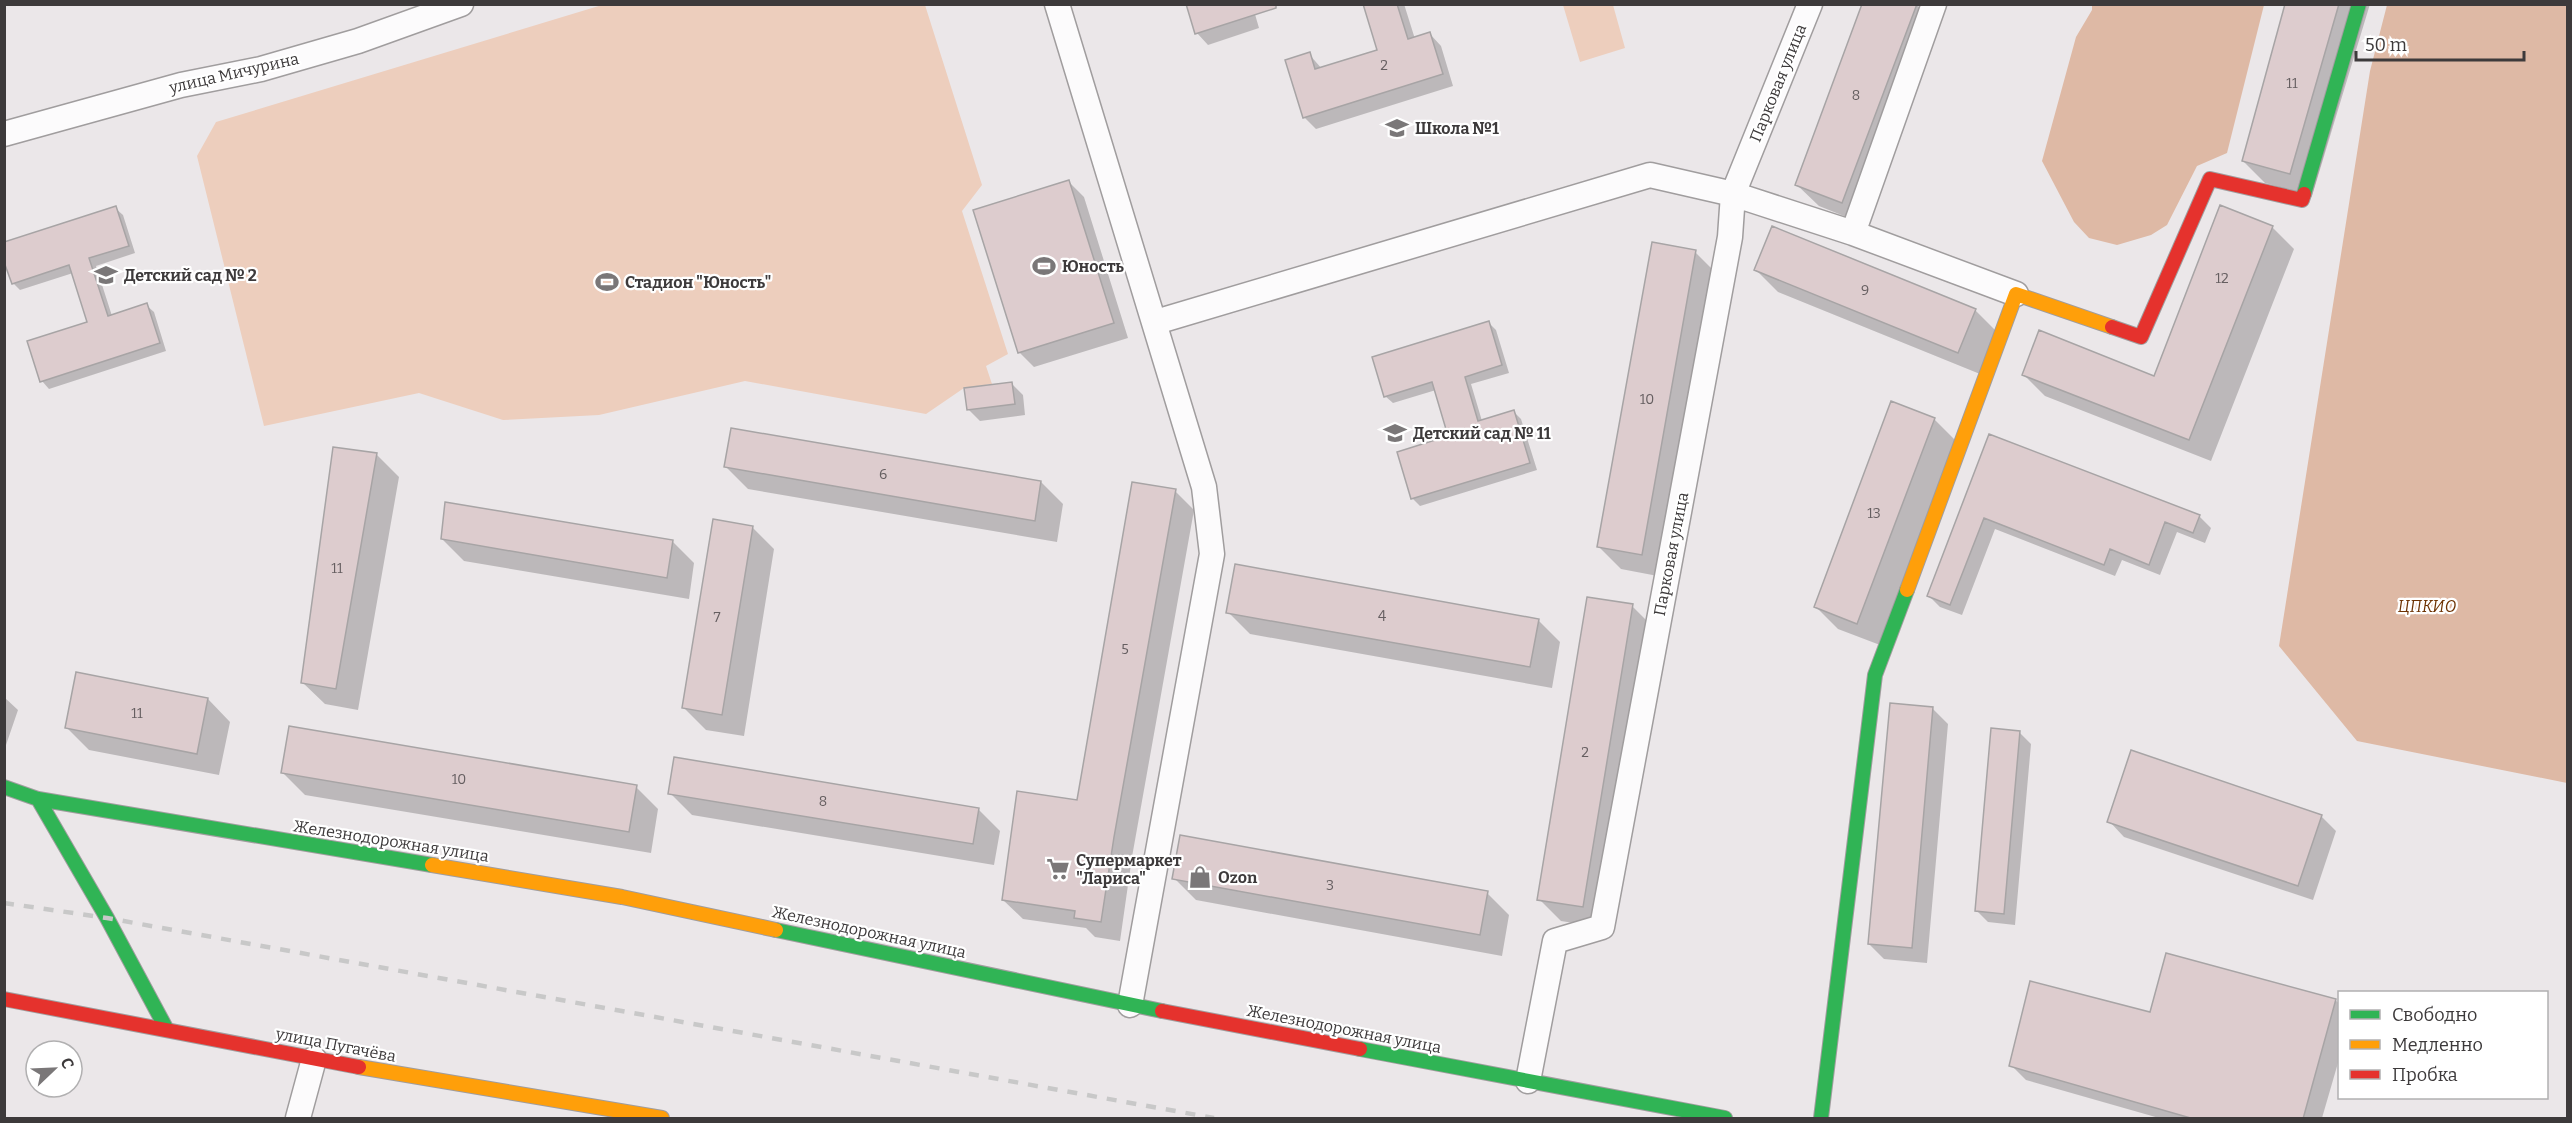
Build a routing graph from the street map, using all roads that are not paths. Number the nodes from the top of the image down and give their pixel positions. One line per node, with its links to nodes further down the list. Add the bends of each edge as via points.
1 (460, 4): 6 (street, улица Мичурина, via 283,63 181,85)
2 (1057, 4): 10 (street)
3 (1810, 4): 7 (street, Парковая улица)
4 (1934, 4): 8 (street)
5 (2359, 4): 9 (street, via 2302,200 2210,179 2141,337)
6 (4, 134)
7 (1733, 194): 8 (street); 10 (street, via 1650,175); 17 (street, Парковая улица, via 1730,237 1602,927 1555,940)
8 (1853, 233): 9 (street)
9 (2016, 294): 21 (street, via 1875,675)
10 (1156, 322): 14 (street, via 1204,487 1212,554)
11 (4, 788): 12 (street, Железнодорожная улица)
12 (38, 799): 14 (street, Железнодорожная улица, via 622,897); 15 (street)
13 (4, 999): 15 (street, улица Пугачёва)
14 (1130, 1005): 17 (street, Железнодорожная улица)
15 (166, 1028): 16 (street, улица Пугачёва)
16 (314, 1059): 18 (street); 19 (street, улица Пугачёва)
17 (1528, 1081): 20 (street, Железнодорожная улица)
18 (298, 1119)
19 (662, 1119)
20 (1725, 1119)
21 (1821, 1119)

